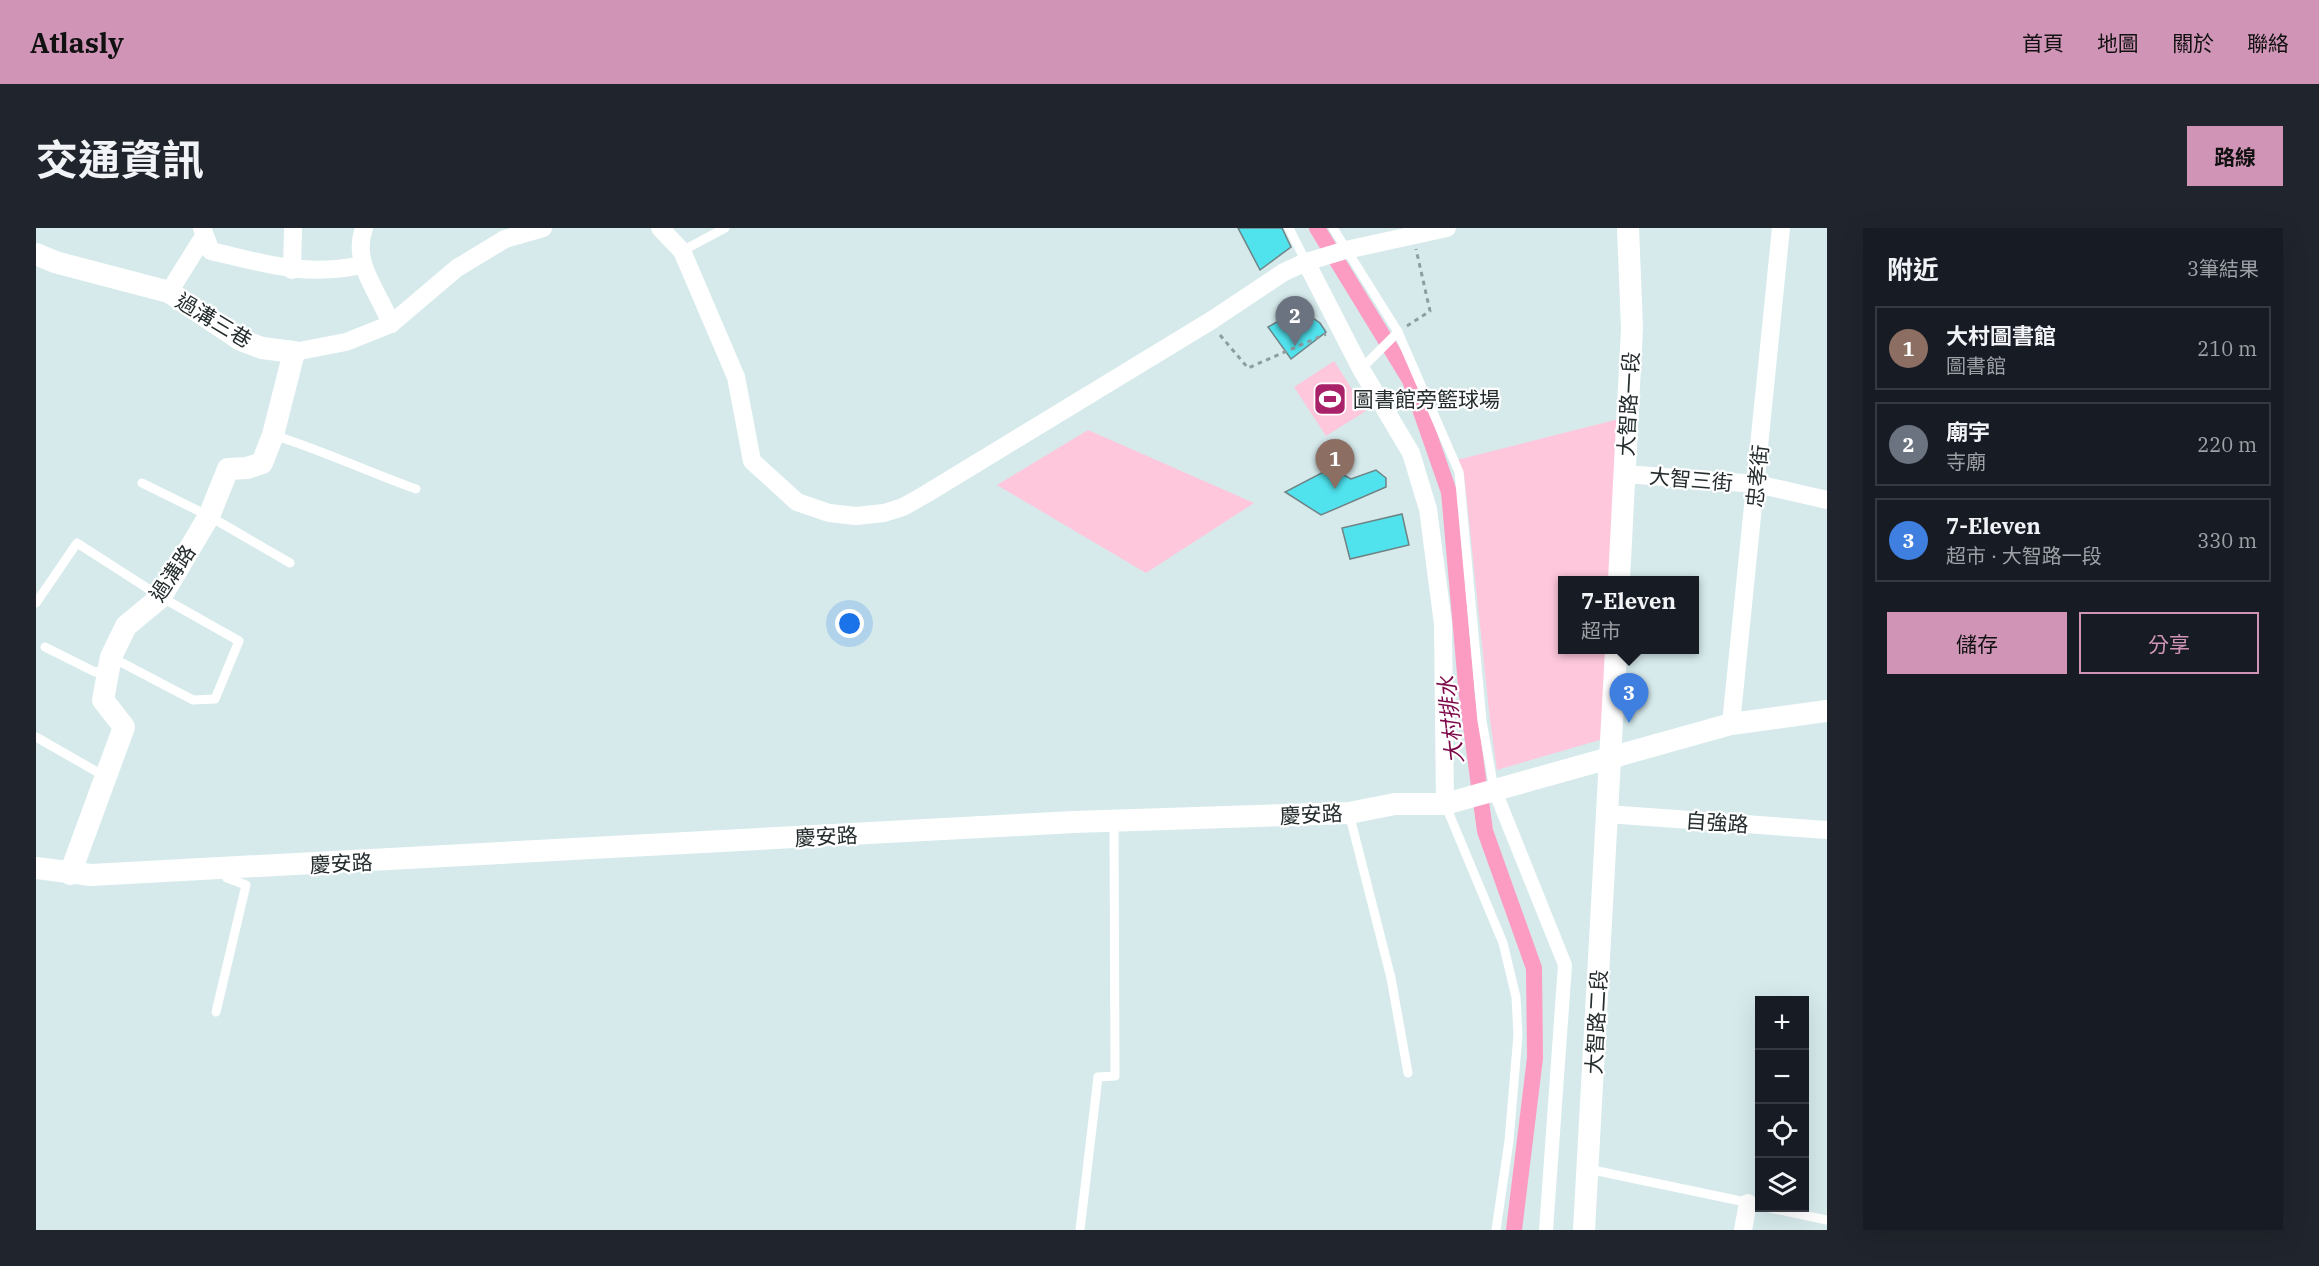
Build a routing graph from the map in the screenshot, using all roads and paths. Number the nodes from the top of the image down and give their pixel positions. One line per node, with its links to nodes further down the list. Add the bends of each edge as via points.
1 (293, 228): 18 (street)
2 (364, 228): 17 (street, via 358,243)
3 (543, 228): 21 (street, 過溝三巷, via 505,239 458,268)
4 (660, 228): 14 (street)
5 (725, 228): 14 (lane)
6 (1289, 228): 16 (lane)
7 (1333, 228): 13 (lane)
8 (1447, 228): 12 (street)
9 (1628, 228): 27 (street, 大智路一段, via 1632,328)
10 (1781, 228): 29 (street, 忠孝街)
11 (203, 232): 18 (street, via 211,251); 19 (street)
12 (1413, 236): 13 (street); 23 (path, via 1430,311)
13 (1346, 250): 16 (street); 23 (lane)
14 (682, 251): 20 (street, via 736,377 752,461 797,502 829,513 856,516 903,507)
15 (36, 254): 19 (street, 過溝三巷)
16 (1306, 262): 20 (street, via 1284,272); 22 (street)
17 (362, 264): 18 (street, via 333,271); 21 (street)
18 (292, 270)
19 (169, 292): 24 (street, 過溝三巷, via 241,340 262,348)
20 (1212, 320): 22 (path, via 1225,343 1248,368)
21 (391, 324): 24 (street, 過溝三巷, via 346,342)
22 (1341, 328): 25 (street)
23 (1398, 332): 25 (lane); 45 (lane, via 1459,472)
24 (294, 352): 26 (street, 過溝路)
25 (1361, 369): 46 (street, via 1411,453 1428,509 1443,624)
26 (273, 435): 30 (lane, via 325,451); 32 (street, 過溝路, via 262,463 228,470)
27 (1625, 474): 29 (street, 大智三街); 34 (street, 大智路一段)
28 (142, 483): 32 (lane)
29 (1757, 484): 31 (street, 大智三街); 41 (street, 忠孝街)
30 (416, 489)
31 (1827, 500)
32 (209, 516): 33 (lane); 35 (street, 過溝路)
33 (290, 563)
34 (1619, 576)
35 (161, 597): 36 (lane, via 77,543); 39 (street, 過溝路, via 126,626); 39 (lane, via 239,641 215,699 192,700)
36 (36, 603)
37 (45, 647): 39 (lane, via 95,672)
38 (1616, 654): 43 (street)
39 (110, 662): 44 (street, 過溝路, via 103,700 124,727)
40 (1827, 711): 41 (street, 慶安路)
41 (1731, 724): 43 (street, 慶安路)
42 (36, 737): 44 (lane)
43 (1610, 758): 45 (street, 慶安路); 48 (street)
44 (106, 777): 53 (street, 過溝路)
45 (1490, 792): 46 (street, 慶安路); 62 (street, via 1564,965)
46 (1453, 801): 47 (street, 慶安路, via 1395,804); 61 (lane, via 1503,943 1516,997 1518,1035 1509,1141)
47 (1349, 813): 49 (street, 慶安路); 55 (lane, via 1391,978)
48 (1607, 814): 50 (street, 自強路); 56 (street, 大智路二段)
49 (1114, 823): 52 (street, 慶安路); 60 (lane, via 1115,1076 1098,1077)
50 (1827, 830)
51 (36, 868): 53 (street, 慶安路)
52 (232, 868): 53 (street, 慶安路); 54 (lane, via 226,878 246,885)
53 (70, 874)
54 (216, 1012)
55 (1408, 1073)
56 (1588, 1169): 57 (lane); 63 (street, 大智路二段)
57 (1754, 1204): 64 (street)
58 (1789, 1212): 59 (lane)
59 (1827, 1220)
60 (1080, 1230)
61 (1496, 1230)
62 (1546, 1230)
63 (1584, 1230)
64 (1743, 1230)

